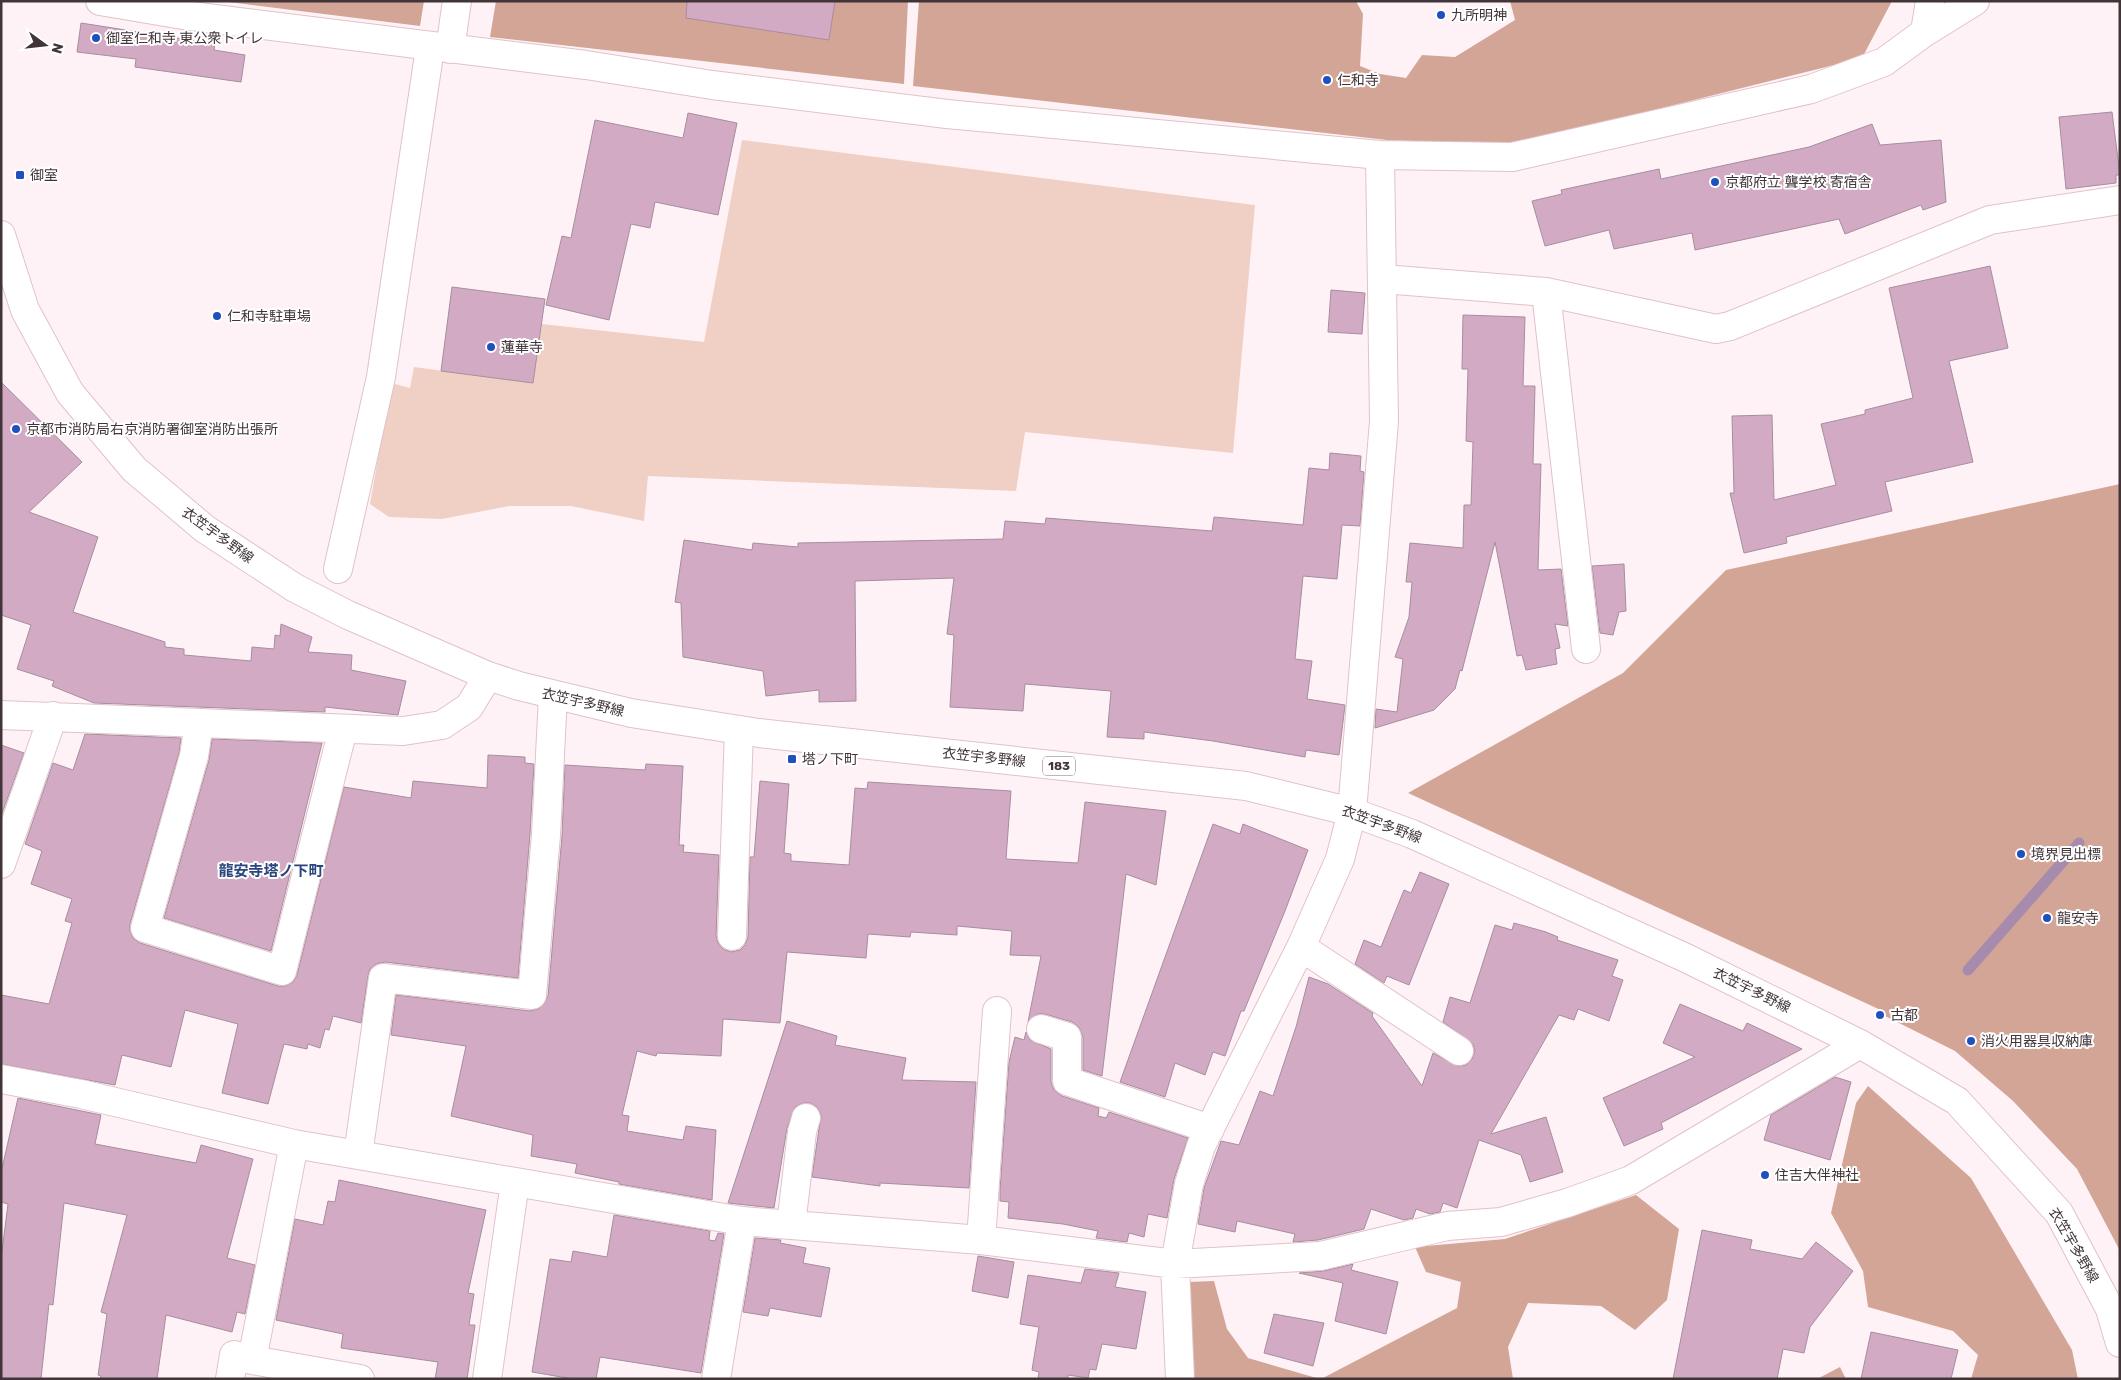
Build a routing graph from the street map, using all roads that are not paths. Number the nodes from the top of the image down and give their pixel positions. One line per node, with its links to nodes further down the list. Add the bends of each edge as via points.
1 (100, 1): 6 (street, via 182,15)
2 (457, 1): 6 (street)
3 (1930, 1): 5 (street)
4 (1975, 1): 5 (street)
5 (1924, 32): 7 (street, via 1884,62 1811,89 1512,157)
6 (440, 48): 7 (street, via 947,114); 12 (street, via 381,377)
7 (1380, 155): 10 (street)
8 (2120, 200): 11 (street, via 1990,220 1716,329)
9 (1, 235): 14 (street, 衣笠宇多野線 / 183, via 25,310 70,393 134,469 205,529 295,588 348,615)
10 (1383, 279): 11 (street); 21 (street, via 1384,421)
11 (1546, 292): 13 (street)
12 (338, 569)
13 (1586, 649)
14 (488, 676): 15 (street, 衣笠宇多野線 / 183); 19 (street, via 469,707 442,724 403,731)
15 (553, 695): 20 (street, 衣笠宇多野線 / 183, via 631,713); 33 (street, via 546,835 532,995 383,978)
16 (1, 715): 17 (street)
17 (53, 716): 18 (street); 22 (street)
18 (199, 723): 19 (street); 19 (street, via 194,756 145,928 282,971)
19 (344, 729)
20 (739, 730): 21 (street, 衣笠宇多野線 / 183, via 1246,786); 23 (street)
21 (1352, 812): 24 (street, via 1340,859); 27 (street, 衣笠宇多野線 / 183, via 1505,874)
22 (1, 864)
23 (732, 936)
24 (1301, 947): 28 (street); 31 (street)
25 (997, 1011): 37 (street)
26 (1041, 1030): 31 (street, via 1067,1036 1067,1081)
27 (1860, 1044): 38 (street, via 1631,1180 1567,1203 1501,1222 1447,1226 1320,1256); 39 (street, 衣笠宇多野線 / 183, via 1957,1101 2059,1213 2110,1309)
28 (1459, 1051)
29 (1, 1079): 32 (street, via 81,1094)
30 (806, 1118): 36 (street)
31 (1210, 1129): 38 (street, via 1189,1184)
32 (294, 1144): 33 (street); 40 (street)
33 (358, 1155): 34 (street)
34 (515, 1182): 35 (street); 43 (street)
35 (742, 1221): 36 (street); 44 (street)
36 (791, 1226): 37 (street)
37 (981, 1240): 38 (street)
38 (1175, 1264): 45 (street)
39 (2120, 1343)
40 (252, 1360): 41 (street, via 234,1355); 42 (street)
41 (230, 1379)
42 (360, 1379)
43 (487, 1379)
44 (716, 1379)
45 (1180, 1379)

